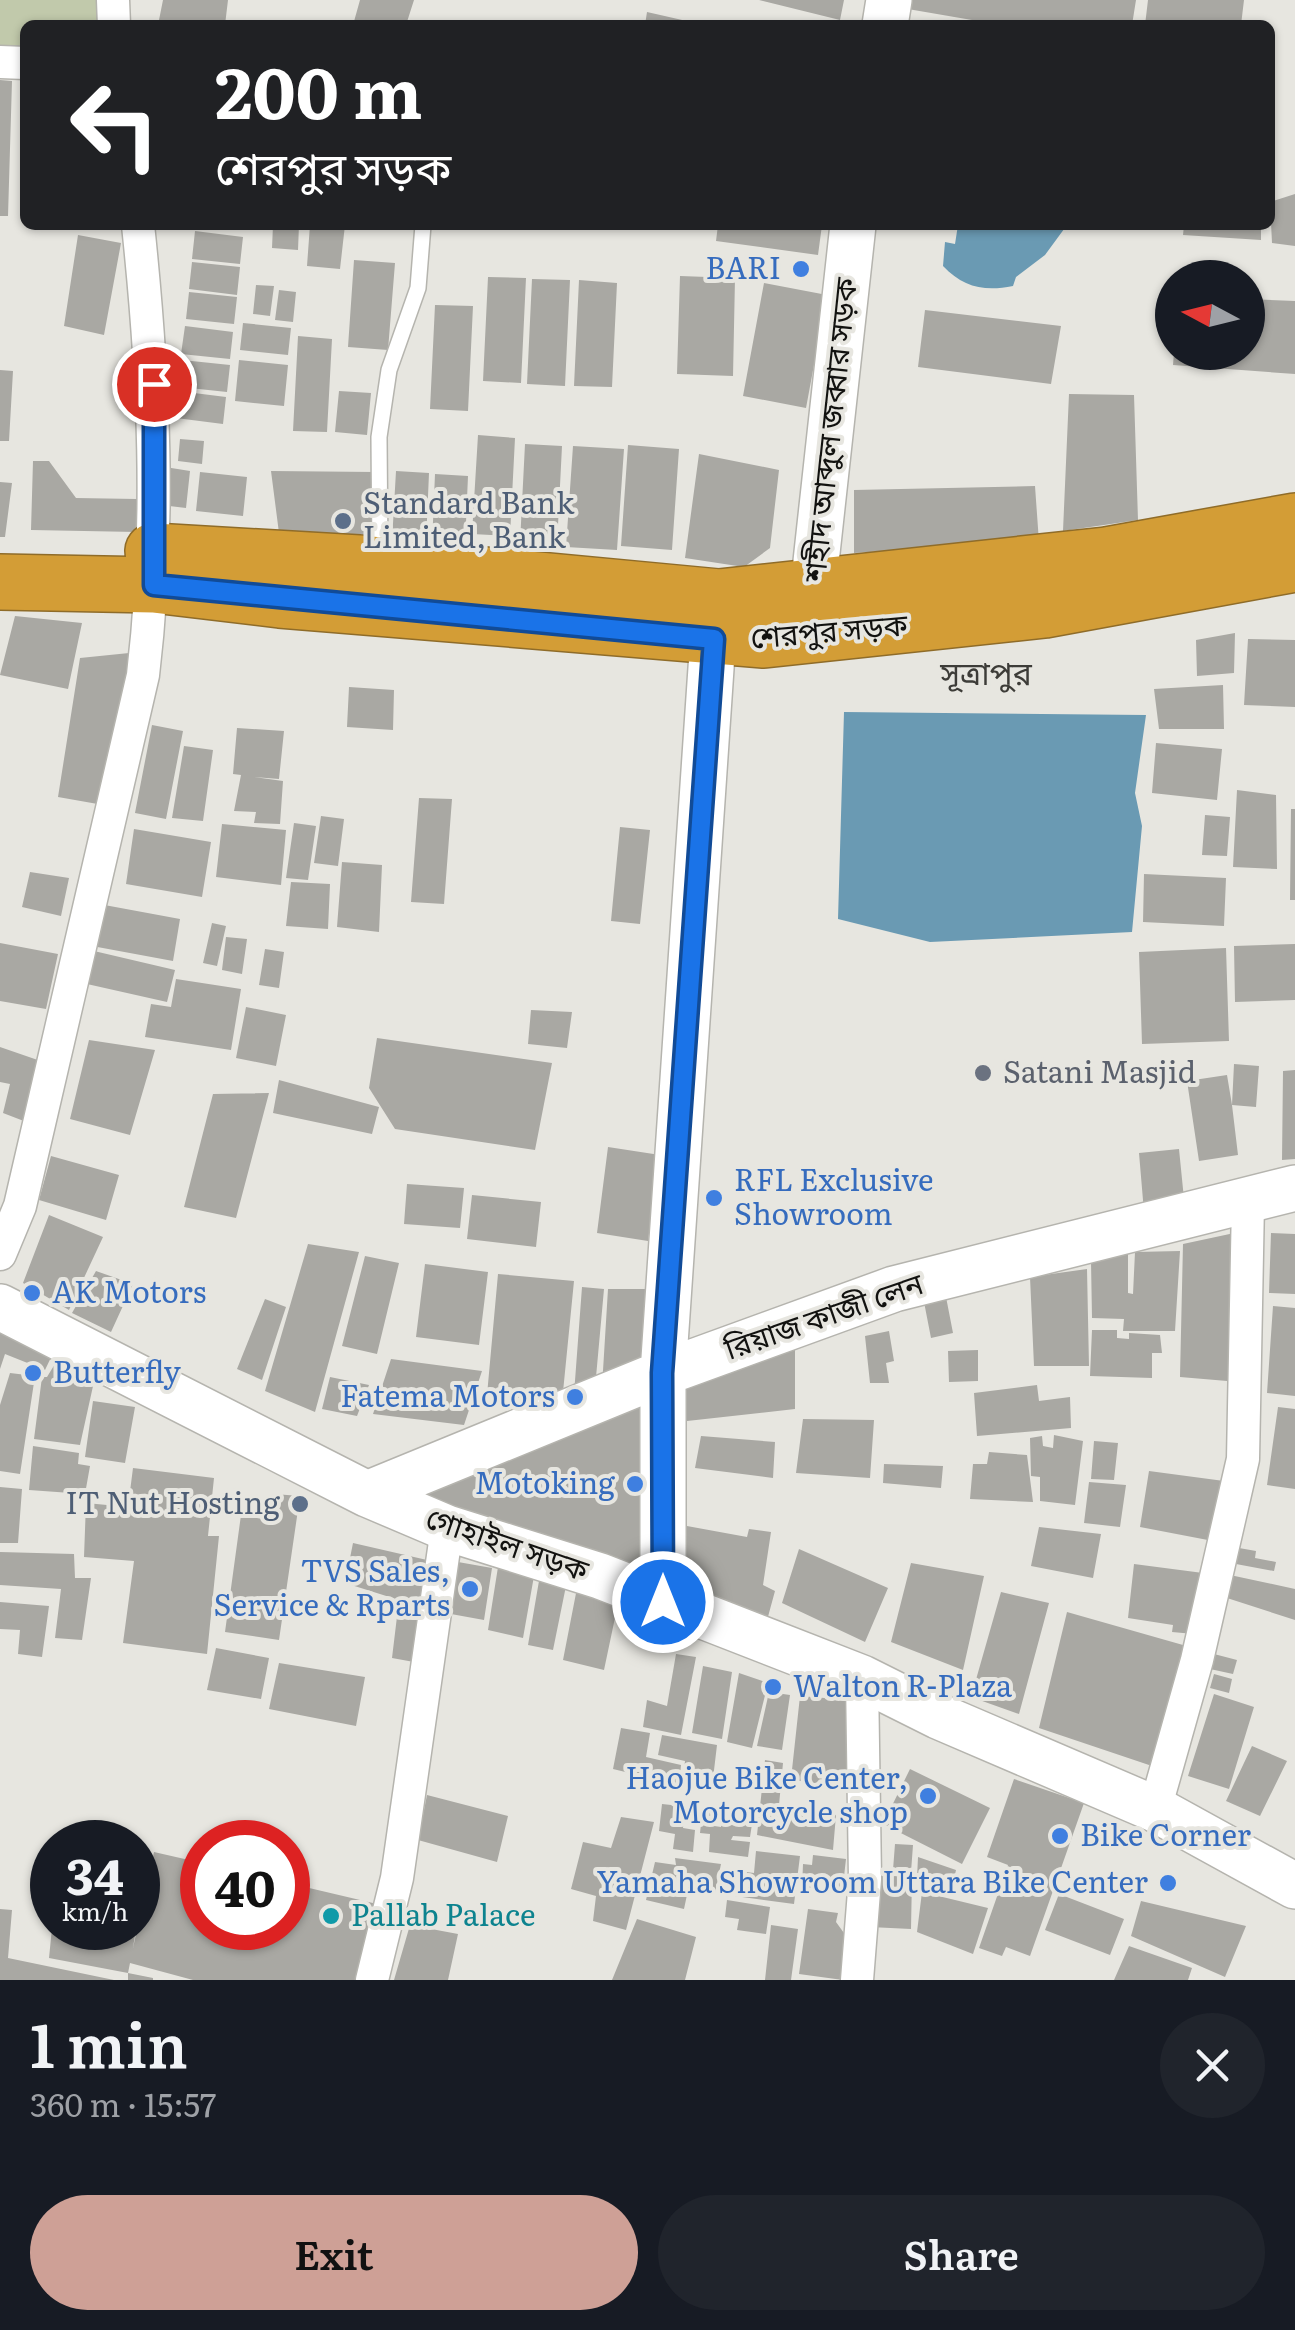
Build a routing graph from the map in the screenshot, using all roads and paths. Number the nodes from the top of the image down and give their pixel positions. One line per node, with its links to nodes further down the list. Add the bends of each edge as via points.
1 (139, 230): 8 (street, via 154,384)
2 (423, 230): 7 (lane, via 418,288 389,370 379,437)
3 (852, 230): 10 (street, শহীদ আব্দুল জব্বার সড়ক)
4 (1295, 522): 10 (highway, শেরপুর সড়ক)
5 (0, 546): 8 (highway, শেরপুর সড়ক)
6 (1295, 564): 10 (highway, শেরপুর সড়ক, via 1045,610)
7 (379, 565): 8 (highway, শেরপুর সড়ক); 10 (highway, শেরপুর সড়ক)
8 (153, 568): 9 (highway, শেরপুর সড়ক); 11 (highway, শেরপুর সড়ক); 14 (street, via 143,676 20,1206)
9 (0, 582)
10 (816, 612): 11 (highway, শেরপুর সড়ক)
11 (714, 639): 16 (street)
12 (1295, 1188): 13 (street, রিয়াজ কাজী লেন)
13 (1248, 1202): 16 (street, রিয়াজ কাজী লেন, via 894,1290); 21 (street, via 1242,1459)
14 (0, 1254)
15 (0, 1307): 17 (street, গোহাইল সড়ক)
16 (662, 1373): 17 (street, রিয়াজ কাজী লেন); 19 (street)
17 (368, 1494): 18 (street, গোহাইল সড়ক)
18 (447, 1528): 19 (street, গোহাইল সড়ক); 23 (street, via 397,1878)
19 (663, 1602): 20 (street, গোহাইল সড়ক)
20 (862, 1678): 21 (street, গোহাইল সড়ক); 24 (street, via 865,1880)
21 (1156, 1809): 22 (street, গোহাইল সড়ক)
22 (1295, 1886)
23 (372, 1980)
24 (857, 1980)

